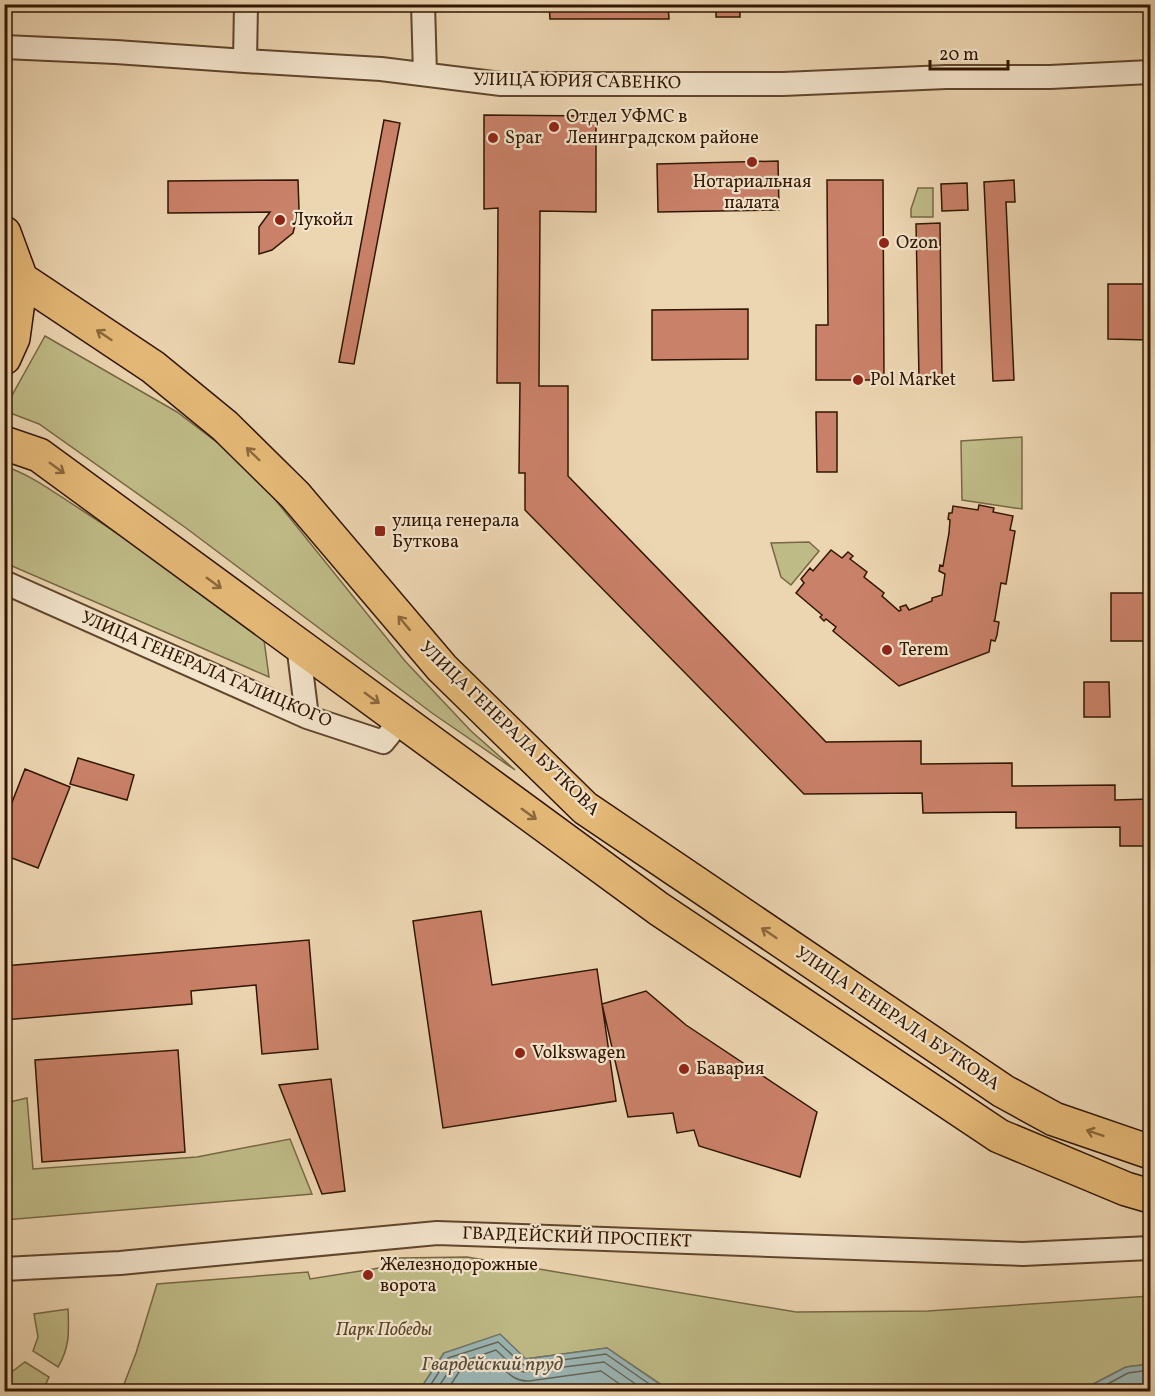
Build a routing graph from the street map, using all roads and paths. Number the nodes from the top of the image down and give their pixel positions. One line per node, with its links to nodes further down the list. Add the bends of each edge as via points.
1 (246, 4): 4 (street)
2 (423, 4): 6 (street)
3 (4, 47): 4 (street, УЛИЦА ЮРИЯ САВЕНКО)
4 (245, 62): 6 (street, УЛИЦА ЮРИЯ САВЕНКО)
5 (1150, 72): 6 (street, УЛИЦА ЮРИЯ САВЕНКО, via 724,85 501,84)
6 (425, 74)
7 (4, 232): 8 (main road)
8 (21, 279): 9 (main road, via 14,338); 15 (main road, УЛИЦА ГЕНЕРАЛА БУТКОВА, one-way to 8, via 1054,1119 1003,1091 585,808 442,668 295,495 225,426 153,367)
9 (4, 358)
10 (4, 443): 12 (main road, one-way to 12, via 39,455)
11 (4, 582): 13 (street, УЛИЦА ГЕНЕРАЛА ГАЛИЦКОГО)
12 (298, 644): 13 (street); 14 (main road, one-way to 14)
13 (307, 717): 14 (street, УЛИЦА ГЕНЕРАЛА ГАЛИЦКОГО, via 383,742)
14 (401, 720): 16 (main road, one-way to 16, via 659,909 999,1136)
15 (1150, 1152)
16 (1150, 1196)
17 (1150, 1248): 18 (street, ГВАРДЕЙСКИЙ ПРОСПЕКТ, via 1023,1254 437,1233 120,1263)
18 (4, 1269)

